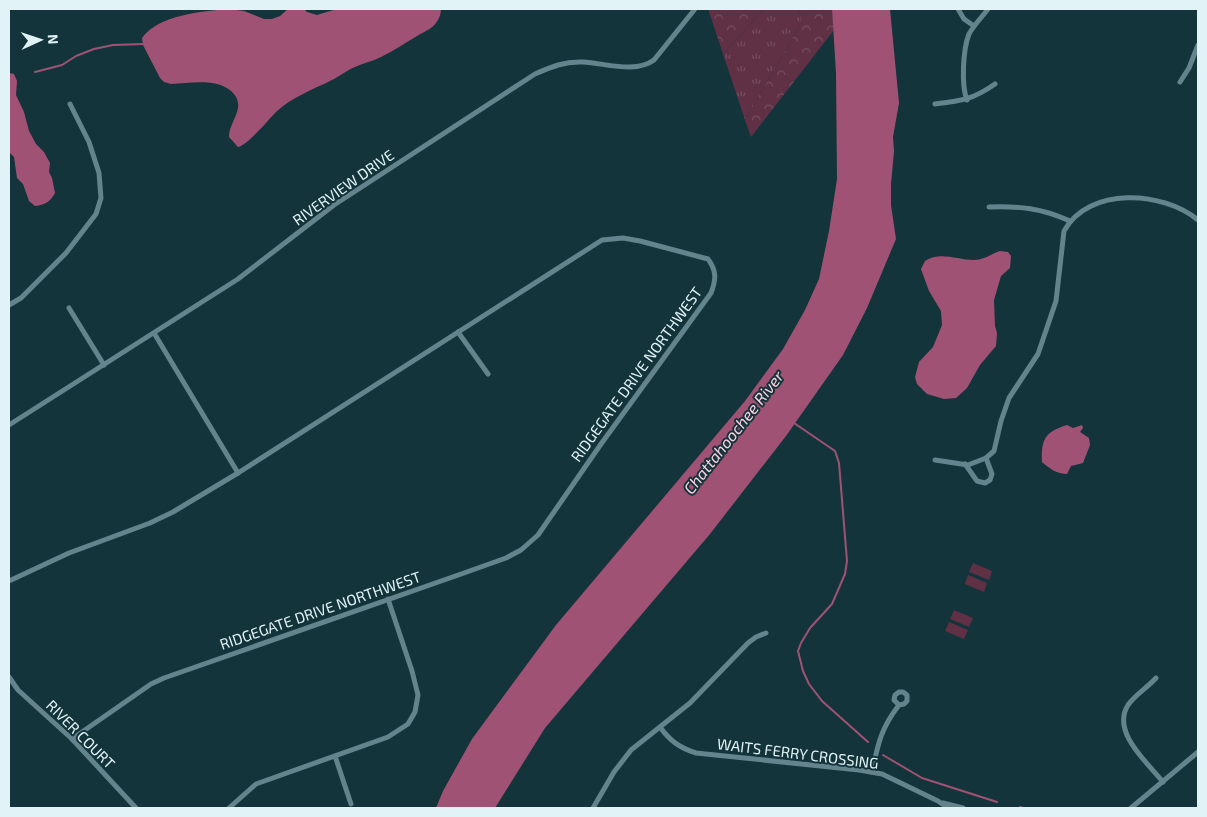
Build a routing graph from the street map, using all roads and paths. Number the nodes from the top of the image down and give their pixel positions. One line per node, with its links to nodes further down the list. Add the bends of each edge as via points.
1 (695, 9): 19 (street, RIVERVIEW DRIVE, via 649,64 582,62 560,64 534,74 334,205 238,279)
2 (958, 9): 4 (street)
3 (988, 9): 4 (street)
4 (974, 26): 8 (street, via 968,38 965,58)
5 (1198, 45): 6 (street)
6 (1180, 82)
7 (995, 84): 8 (street)
8 (967, 100): 10 (street)
9 (70, 104): 16 (street, via 89,142 99,173 101,198 96,214 66,253 22,298)
10 (935, 104)
11 (989, 207): 15 (street, via 1035,208)
12 (1198, 210): 13 (street)
13 (1193, 216): 14 (street); 15 (street, via 1160,201 1140,198 1097,202)
14 (1198, 220)
15 (1070, 221): 23 (street, via 1064,231 1056,301 1038,354 1010,398 994,451)
16 (9, 305)
17 (69, 308): 20 (street)
18 (458, 332): 21 (street); 26 (street, RIDGEGATE DRIVE NORTHWEST); 28 (street, RIDGEGATE DRIVE NORTHWEST, via 602,240 640,240 708,259 716,278 711,293 538,535 506,558)
19 (154, 333): 20 (street, RIVERVIEW DRIVE); 26 (street)
20 (104, 365): 22 (street, RIVERVIEW DRIVE)
21 (488, 374)
22 (9, 425)
23 (986, 458): 25 (street); 25 (street, via 992,474 985,483 977,480)
24 (935, 460): 25 (street)
25 (965, 464)
26 (238, 473): 27 (street, RIDGEGATE DRIVE NORTHWEST, via 150,523 68,554)
27 (9, 581)
28 (388, 599): 34 (street, RIDGEGATE DRIVE NORTHWEST, via 151,684); 36 (street, via 416,685 415,712 408,724 388,737)
29 (766, 633): 33 (street, via 748,643 698,696)
30 (9, 676): 34 (street, RIVER COURT, via 18,690)
31 (1156, 678): 38 (street, via 1129,704 1123,724 1128,738)
32 (899, 705): 37 (street, via 888,718)
33 (660, 727): 37 (street, WAITS FERRY CROSSING, via 676,744 696,753); 43 (street, via 622,760)
34 (72, 739): 41 (street, RIVER COURT)
35 (1198, 752): 38 (street)
36 (335, 756): 40 (street); 42 (street, via 256,784)
37 (872, 772): 39 (street, WAITS FERRY CROSSING)
38 (1163, 782): 46 (street)
39 (938, 801): 44 (street, WAITS FERRY CROSSING); 45 (street, WAITS FERRY CROSSING)
40 (351, 804)
41 (136, 808)
42 (229, 808)
43 (594, 808)
44 (948, 808)
45 (963, 808)
46 (1132, 808)

